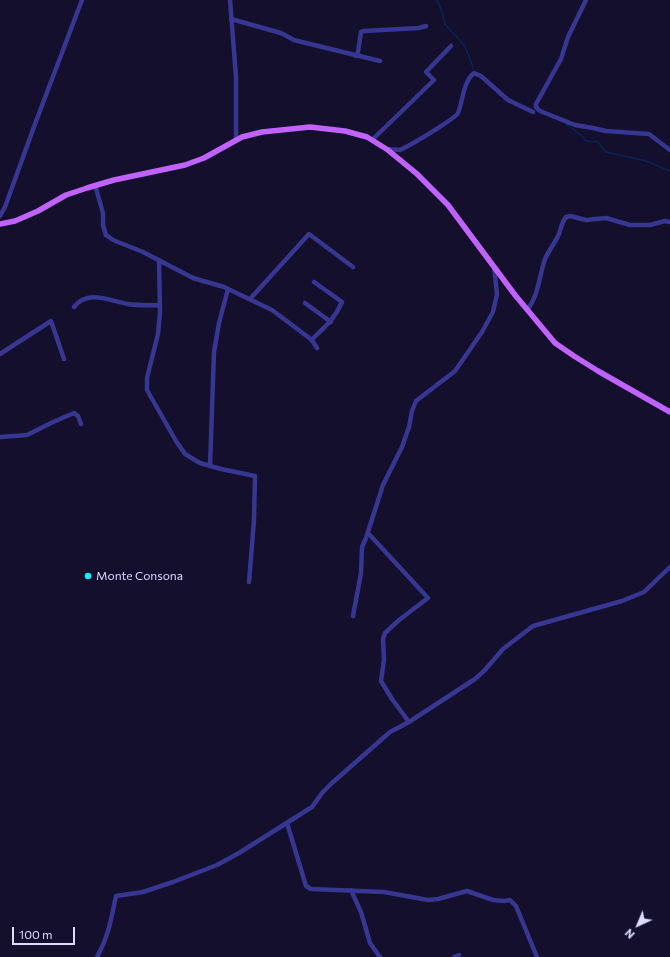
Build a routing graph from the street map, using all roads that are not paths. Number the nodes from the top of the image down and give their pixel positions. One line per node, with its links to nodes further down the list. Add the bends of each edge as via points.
1 (82, 0): 15 (street, via 6,207)
2 (230, 0): 4 (street)
3 (586, 0): 13 (street, via 536,107 572,125 606,131 649,134)
4 (231, 19): 7 (street, via 281,33 294,40); 10 (street, via 236,77)
5 (426, 26): 7 (street, via 364,31)
6 (451, 46): 11 (street, via 426,72 434,80)
7 (356, 56): 8 (street)
8 (380, 61)
9 (533, 112): 12 (street, via 508,100 481,76 474,73 467,83 457,114 403,149)
10 (236, 140): 11 (main road, via 262,132 310,127 345,131); 14 (main road, via 204,158 184,165)
11 (372, 140): 12 (main road)
12 (386, 149): 19 (main road, via 416,173 448,205)
13 (670, 150)
14 (95, 185): 17 (main road, via 66,195 14,221); 18 (street, via 106,235)
15 (0, 216)
16 (669, 222): 27 (street, via 630,225 606,218 586,220 566,217 548,253 535,295)
17 (0, 224)
18 (159, 260): 22 (street, via 193,278); 25 (street)
19 (494, 267): 27 (main road); 37 (street, via 497,294 493,312 455,371 416,401 410,427 383,484)
20 (353, 268): 23 (street, via 309,234)
21 (314, 282): 28 (street, via 342,302)
22 (228, 289): 23 (street); 36 (street, via 214,352)
23 (250, 299): 29 (street, via 272,310)
24 (305, 303): 28 (street)
25 (160, 305): 26 (street, via 128,304 96,297 82,300); 36 (street, via 158,334 147,378 147,390 185,454)
26 (74, 307)
27 (527, 310): 33 (main road, via 555,343)
28 (331, 322): 29 (street)
29 (311, 340): 30 (street)
30 (317, 348)
31 (0, 354): 32 (street, via 51,320)
32 (64, 359)
33 (670, 412)
34 (81, 424): 35 (street, via 74,413 26,435)
35 (0, 437)
36 (210, 466): 39 (street, via 255,476)
37 (368, 533): 40 (street, via 362,547 361,573); 41 (street, via 428,598 399,620 385,633 383,639 381,682)
38 (670, 567): 41 (street, via 644,592 622,601 533,626 503,649 475,678)
39 (249, 582)
40 (353, 616)
41 (409, 722): 42 (street, via 390,732 332,783 312,807)
42 (287, 823): 43 (street, via 306,886 311,889); 45 (street, via 239,853 194,874 143,892 116,896 109,932)
43 (351, 890): 46 (street, via 370,943); 48 (street, via 384,892 428,900 467,891 493,900 510,900 516,906)
44 (459, 955): 47 (street)
45 (97, 957)
46 (380, 957)
47 (454, 957)
48 (537, 957)

